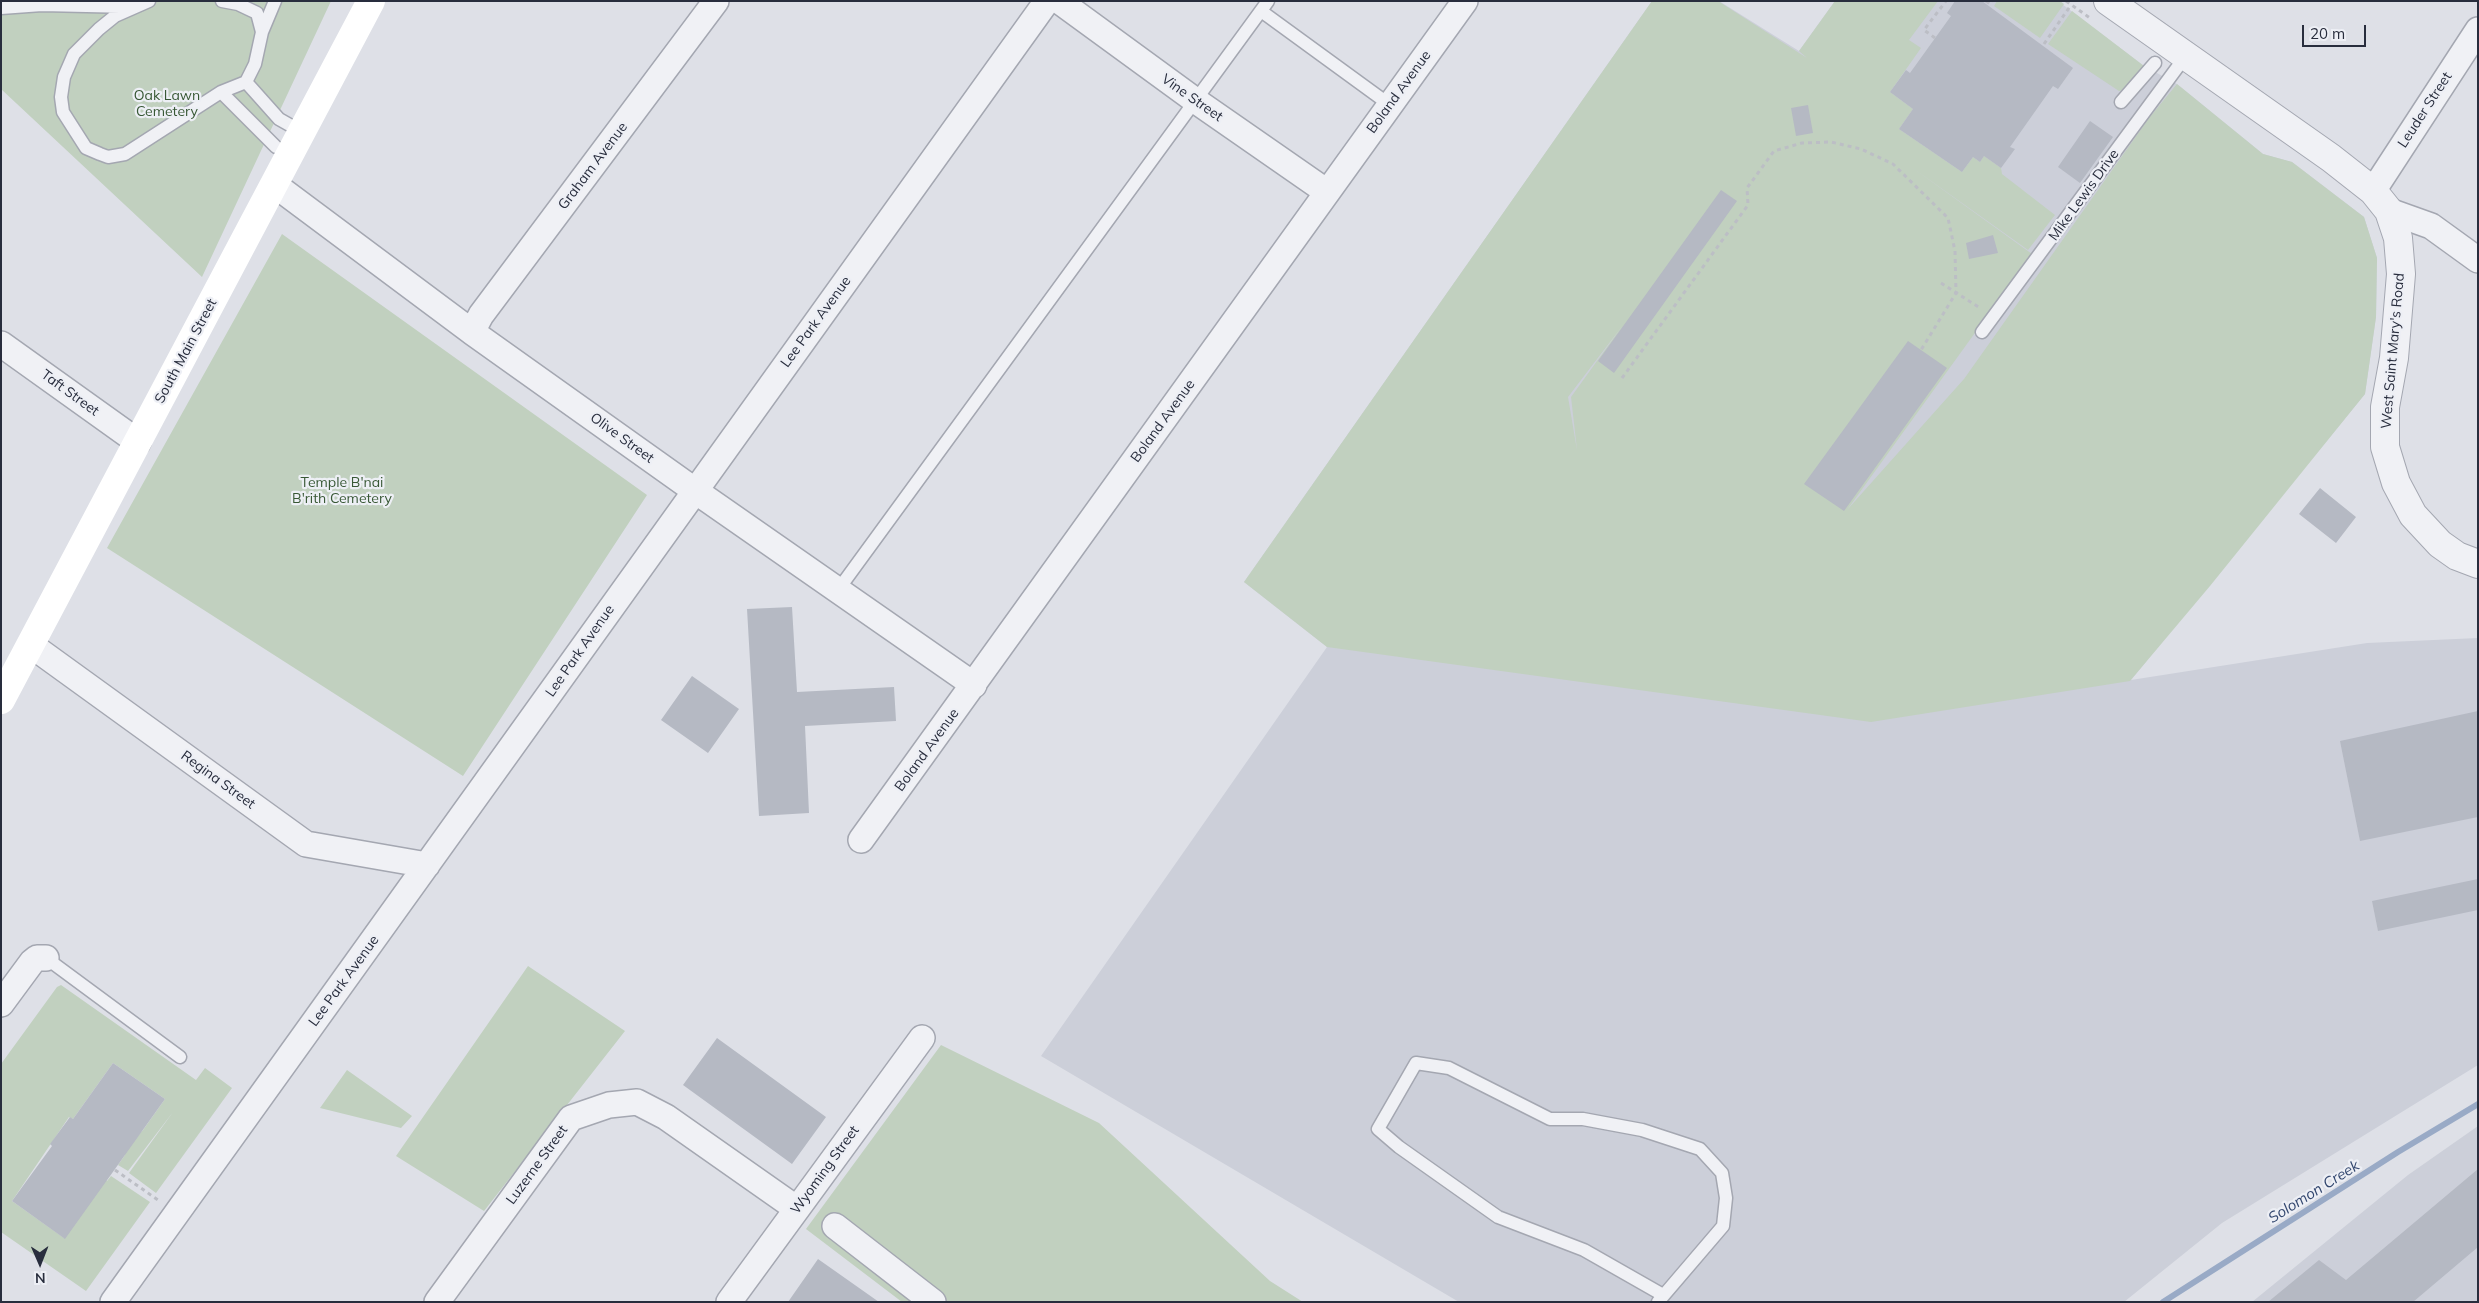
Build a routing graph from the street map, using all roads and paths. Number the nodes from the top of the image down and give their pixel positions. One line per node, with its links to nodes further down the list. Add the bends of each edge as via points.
1 (149, 1): 15 (lane)
2 (222, 1): 18 (lane, via 257,13)
3 (275, 1): 18 (lane)
4 (371, 1): 28 (main road, South Main Street)
5 (716, 1): 37 (street, Graham Avenue, via 481,314)
6 (1047, 1): 43 (street, Lee Park Avenue)
7 (1059, 1): 25 (street, Vine Street)
8 (1465, 1): 27 (street, Boland Avenue)
9 (1946, 1): 19 (path, via 1924,30)
10 (1986, 1): 12 (path)
11 (2108, 1): 21 (street)
12 (1991, 4)
13 (2071, 5): 20 (path)
14 (1265, 6): 25 (lane); 27 (lane)
15 (134, 7): 16 (lane, via 42,5); 24 (lane, via 115,16 74,54 64,77 63,112 86,148 108,157 125,154)
16 (1, 8)
17 (2478, 30): 32 (street, Leuder Street)
18 (262, 32): 23 (lane, via 255,64)
19 (1935, 38)
20 (2044, 44)
21 (2185, 57): 32 (street, via 2331,158); 36 (lane, Mike Lewis Drive, via 2070,204)
22 (2155, 63): 26 (lane)
23 (246, 82): 24 (lane); 28 (lane, via 279,119)
24 (221, 92): 29 (lane)
25 (1196, 102): 31 (street, Vine Street); 45 (lane)
26 (2122, 102)
27 (1390, 106): 31 (street, Boland Avenue)
28 (302, 132): 30 (main road, South Main Street)
29 (276, 147)
30 (275, 185): 37 (street, Olive Street); 42 (main road, South Main Street)
31 (1327, 192): 47 (street, Boland Avenue)
32 (2381, 201): 33 (street, via 2431,226); 44 (street, West Saint Mary's Road, via 2398,238 2401,274 2394,358 2385,407 2385,447 2396,483 2413,515 2440,544 2457,556)
33 (2478, 260)
34 (1941, 283): 35 (path)
35 (1956, 293): 36 (path); 40 (path); 41 (path, via 1955,251 1948,218 1893,164 1861,148 1831,142 1802,143 1774,151 1747,188 1748,205)
36 (1993, 317): 38 (lane, Mike Lewis Drive)
37 (472, 332): 43 (street, Olive Street)
38 (1982, 332)
39 (1, 344): 42 (street, Taft Street)
40 (1921, 350)
41 (1622, 378)
42 (138, 442): 46 (main road, South Main Street)
43 (694, 490): 45 (street, Olive Street); 50 (street, Lee Park Avenue)
44 (2478, 564)
45 (838, 590): 47 (street, Olive Street)
46 (31, 645): 48 (main road, South Main Street); 50 (street, Regina Street, via 306,844)
47 (974, 685): 49 (street, Boland Avenue)
48 (1, 700)
49 (861, 840)
50 (427, 865): 60 (street, Lee Park Avenue)
51 (46, 958): 52 (street, via 36,958 32,962); 54 (lane)
52 (1, 1004)
53 (922, 1038): 57 (street, Wyoming Street)
54 (180, 1057)
55 (115, 1170): 56 (path)
56 (159, 1201)
57 (797, 1208): 61 (street, Luzerne Street, via 666,1117 637,1102 609,1105 571,1118); 62 (street, Wyoming Street)
58 (835, 1226): 63 (street)
59 (1661, 1299): 59 (lane, via 1723,1226 1726,1198 1722,1173 1700,1149 1642,1130 1583,1119 1550,1119 1449,1068 1416,1063 1378,1129 1498,1217 1584,1250)
60 (113, 1302)
61 (437, 1302)
62 (729, 1302)
63 (933, 1302)

